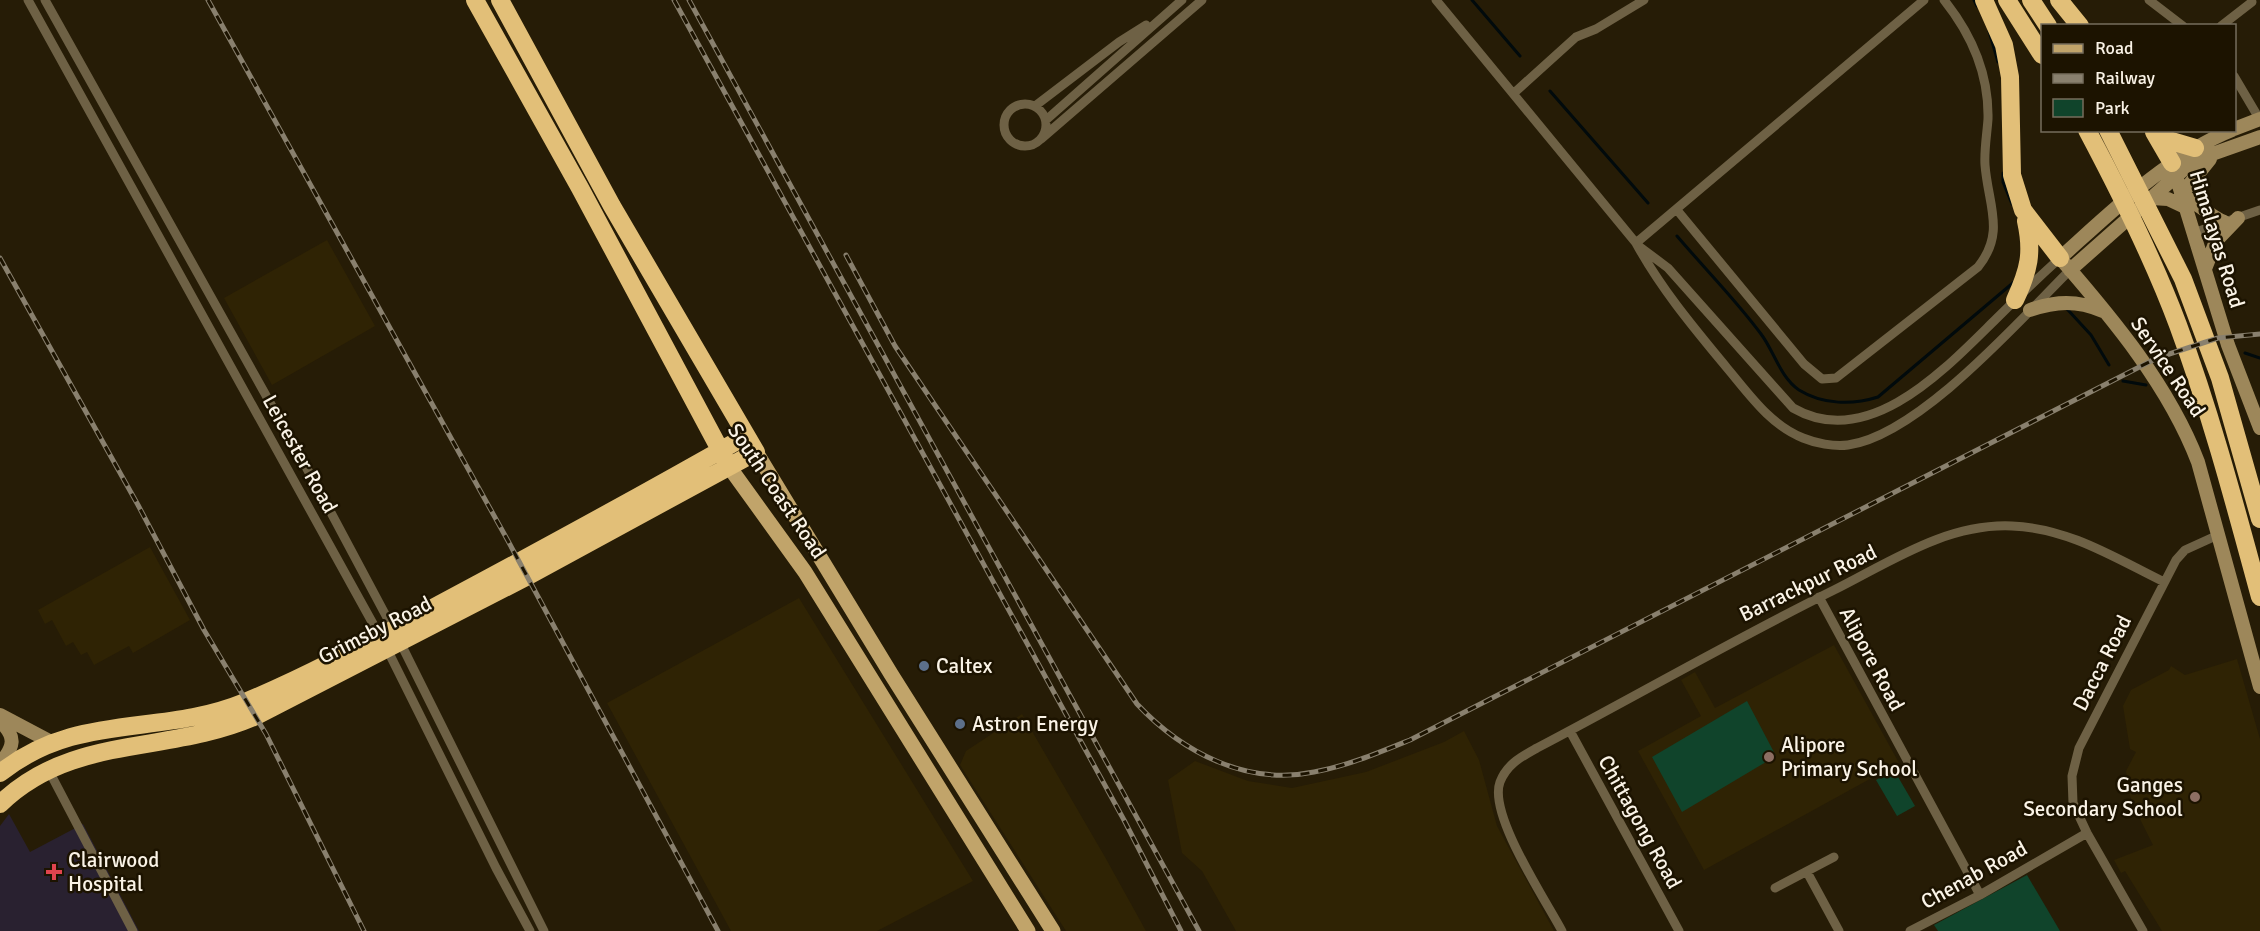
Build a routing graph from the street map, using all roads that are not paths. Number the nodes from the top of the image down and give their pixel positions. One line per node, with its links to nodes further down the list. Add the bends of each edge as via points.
1 (28, 0): 38 (street, Leicester Road)
2 (45, 0): 34 (street, Leicester Road)
3 (475, 0): 56 (highway, South Coast Road)
4 (500, 0): 55 (highway, South Coast Road, via 617,214)
5 (1182, 0): 17 (street)
6 (1202, 0): 36 (street)
7 (1436, 0): 24 (street)
8 (1644, 0): 24 (street, via 1576,37)
9 (1924, 0): 43 (street)
10 (1944, 0): 43 (street, via 1976,51 1987,90 1985,164 1993,243 1988,255 1969,274 1836,378 1822,379 1804,364)
11 (1984, 0): 44 (highway, via 2004,45 2010,77 2012,175)
12 (2007, 0): 22 (highway)
13 (2031, 0): 18 (highway)
14 (2059, 0): 19 (highway)
15 (2149, 0): 20 (street)
16 (2254, 3): 21 (street)
17 (1164, 15): 25 (street, via 1119,42); 26 (street)
18 (2047, 24)
19 (2078, 24)
20 (2180, 24)
21 (2224, 24)
22 (2041, 51)
23 (2236, 78): 27 (street)
24 (1514, 93): 49 (street)
25 (1035, 106): 26 (street); 36 (street, via 1026,103 1012,108 1004,126 1015,143 1029,146)
26 (1046, 120): 36 (street)
27 (2260, 120): 28 (street)
28 (2236, 129)
29 (2088, 132): 67 (highway, via 2166,297 2191,361)
30 (2109, 132): 61 (highway, via 2183,279 2210,351)
31 (2155, 132): 40 (highway)
32 (2156, 132): 37 (highway, via 2168,140)
33 (2227, 132): 37 (street)
34 (120, 137): 38 (street); 59 (street, Leicester Road)
35 (2260, 137): 39 (street)
36 (1041, 139)
37 (2207, 139): 40 (street)
38 (107, 144): 60 (street, Leicester Road)
39 (2218, 152): 40 (street); 42 (street, via 2196,173)
40 (2174, 170): 41 (street); 42 (street, Himalayas Road); 50 (street)
41 (2151, 198): 42 (street); 50 (street)
42 (2183, 201): 47 (street, via 2193,201); 48 (street, Himalayas Road)
43 (1677, 210): 49 (street)
44 (2023, 210): 50 (highway); 52 (highway, via 2031,254)
45 (2260, 210): 46 (street)
46 (2238, 218): 47 (street); 51 (street, via 2216,241)
47 (2224, 222): 48 (street)
48 (2193, 233): 51 (street, Himalayas Road)
49 (1636, 243): 52 (street, via 1668,268 1793,408 1819,420 1857,419 1879,412 1946,368); 52 (street, via 1655,279 1765,412 1804,439 1826,444 1847,445 1875,437 1919,412 1974,367)
50 (2065, 264): 52 (street); 52 (street); 53 (street, Service Road)
51 (2205, 269): 54 (street, Himalayas Road, via 2228,345)
52 (2023, 305): 53 (street, via 2070,302)
53 (2104, 311): 63 (street, Service Road, via 2186,429)
54 (2260, 428)
55 (746, 436): 56 (highway, Grimsby Road); 57 (highway, South Coast Road)
56 (720, 451): 58 (highway, South Coast Road); 68 (highway, Grimsby Road)
57 (756, 452): 58 (highway, Grimsby Road); 62 (main road, South Coast Road)
58 (730, 468): 64 (main road, South Coast Road); 68 (highway, Grimsby Road)
59 (326, 503): 60 (street); 68 (street, Leicester Road)
60 (311, 511): 68 (street, Leicester Road)
61 (2260, 519)
62 (803, 531): 64 (main road); 70 (main road, South Coast Road)
63 (2218, 535): 65 (street, Dacca Road, via 2185,550); 69 (street, Service Road)
64 (784, 543): 71 (main road, South Coast Road)
65 (2164, 582): 66 (street, Barrackpur Road, via 2061,534 2012,526 1987,527 1922,545); 83 (street, Dacca Road, via 2074,763 2073,802)
66 (1819, 597): 75 (street, Barrackpur Road); 90 (street, Alipore Road)
67 (2260, 597)
68 (390, 639): 73 (highway, Grimsby Road, via 260,695); 94 (street, Leicester Road, via 496,868); 95 (street, Leicester Road)
69 (2260, 687)
70 (904, 695): 71 (main road); 80 (main road, South Coast Road)
71 (886, 702): 81 (main road, South Coast Road)
72 (0, 716): 76 (street)
73 (220, 720): 76 (highway, Grimsby Road, via 195,718 94,730); 78 (highway, Grimsby Road, via 89,754)
74 (0, 721): 77 (street, via 13,741)
75 (1570, 731): 98 (street, Barrackpur Road, via 1510,765 1498,789 1500,813); 99 (street, Chittagong Road)
76 (51, 742): 79 (highway, Grimsby Road)
77 (0, 764)
78 (48, 769): 82 (highway, Grimsby Road, via 25,781); 93 (street)
79 (0, 773)
80 (964, 790): 81 (main road); 84 (main road, South Coast Road)
81 (948, 801): 86 (main road, South Coast Road)
82 (0, 804)
83 (2087, 833): 90 (street, Chenab Road); 92 (street, Dacca Road)
84 (1005, 854): 86 (main road); 89 (main road, South Coast Road)
85 (1834, 857): 87 (street)
86 (988, 866): 91 (main road, South Coast Road)
87 (1807, 872): 88 (street); 100 (street)
88 (1775, 888)
89 (1029, 893): 91 (main road); 97 (main road, South Coast Road)
90 (1980, 895): 101 (street, Chenab Road)
91 (1012, 904): 96 (main road, South Coast Road)
92 (2139, 930)
93 (133, 931)
94 (530, 931)
95 (544, 931)
96 (1028, 931)
97 (1053, 931)
98 (1562, 931)
99 (1679, 931)
100 (1839, 931)
101 (1910, 931)

